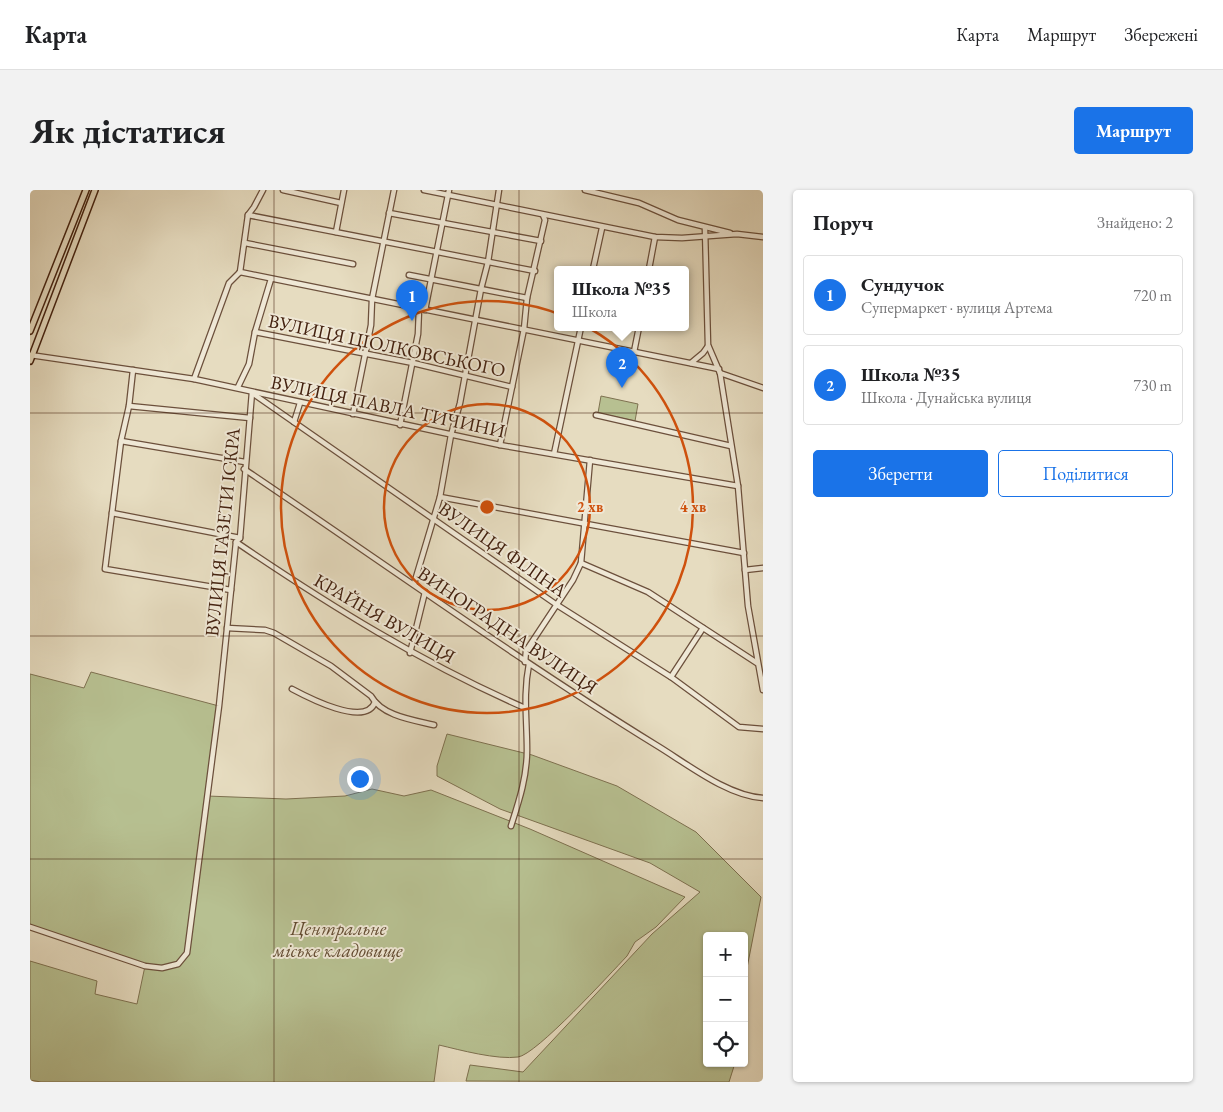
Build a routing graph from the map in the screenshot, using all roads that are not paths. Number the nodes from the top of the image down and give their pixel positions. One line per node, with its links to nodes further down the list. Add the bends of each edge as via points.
1 (86, 190): 45 (main road)
2 (95, 190): 55 (main road)
3 (263, 190): 14 (street)
4 (283, 190): 11 (street)
5 (344, 190): 11 (street)
6 (394, 190): 13 (street)
7 (424, 190): 10 (street)
8 (499, 190): 12 (street)
9 (585, 190): 18 (street, via 639,203)
10 (449, 193): 12 (street); 16 (street)
11 (341, 203): 19 (street)
12 (496, 205): 15 (street); 20 (street)
13 (389, 213): 16 (street); 26 (street)
14 (248, 215): 19 (street); 27 (street)
15 (543, 215): 17 (street); 25 (street)
16 (444, 224): 20 (street); 28 (street)
17 (602, 228): 22 (street); 31 (street)
18 (705, 229): 21 (street); 23 (street)
19 (336, 232): 26 (street)
20 (493, 233): 25 (street); 29 (street)
21 (737, 234): 23 (street); 24 (street)
22 (655, 237): 23 (street); 32 (street)
23 (705, 237): 50 (street)
24 (763, 237)
25 (541, 241): 33 (street)
26 (384, 242): 28 (street); 40 (street)
27 (245, 243): 30 (street); 34 (street)
28 (438, 254): 29 (street); 37 (street)
29 (488, 262): 33 (street); 38 (street)
30 (353, 264)
31 (594, 266)
32 (650, 266)
33 (535, 271): 39 (street)
34 (240, 272): 36 (street); 62 (street, via 229,283)
35 (409, 275): 37 (street)
36 (271, 278): 40 (street); 48 (street)
37 (432, 280): 38 (street); 42 (street)
38 (481, 289): 39 (street); 43 (street)
39 (527, 298): 44 (street)
40 (372, 299): 41 (street); 52 (street)
41 (419, 309): 42 (street); 56 (street)
42 (426, 310): 43 (street)
43 (475, 318): 44 (street); 61 (street)
44 (524, 329): 49 (street); 64 (street)
45 (30, 331)
46 (580, 331): 49 (street)
47 (638, 331): 51 (street)
48 (255, 332): 52 (street, ВУЛИЦЯ ЦІОЛКОВСЬКОГО); 63 (street, via 248,364)
49 (578, 340): 51 (street); 78 (street)
50 (708, 345): 53 (street); 54 (street)
51 (634, 352): 57 (street)
52 (365, 354): 56 (street, ВУЛИЦЯ ЦІОЛКОВСЬКОГО); 69 (street)
53 (704, 354): 54 (street); 57 (street)
54 (711, 356): 58 (street, via 710,362); 60 (street)
55 (31, 357): 59 (street, ВУЛИЦЯ ПАВЛА ТИЧИНИ)
56 (413, 363): 61 (street, ВУЛИЦЯ ЦІОЛКОВСЬКОГО); 73 (street)
57 (690, 363): 58 (street)
58 (704, 366): 60 (street)
59 (133, 370): 62 (street, ВУЛИЦЯ ПАВЛА ТИЧИНИ); 68 (street)
60 (720, 371): 65 (street); 77 (street)
61 (465, 375): 64 (street, ВУЛИЦЯ ЦІОЛКОВСЬКОГО); 74 (street)
62 (194, 379): 63 (street, ВУЛИЦЯ ПАВЛА ТИЧИНИ)
63 (238, 387): 66 (street, ВУЛИЦЯ ПАВЛА ТИЧИНИ)
64 (512, 387): 76 (street)
65 (763, 388)
66 (252, 392): 67 (street, ВУЛИЦЯ ПАВЛА ТИЧИНИ); 71 (street, ВУЛИЦЯ ГАЗЕТИ ІСКРА); 72 (street, ВУЛИЦЯ ФІЛІНА)
67 (300, 403): 69 (street, ВУЛИЦЯ ПАВЛА ТИЧИНИ); 72 (street)
68 (129, 406): 71 (street); 75 (street)
69 (353, 414): 73 (street, ВУЛИЦЯ ПАВЛА ТИЧИНИ)
70 (596, 415): 77 (street)
71 (250, 418): 80 (street, ВУЛИЦЯ ГАЗЕТИ ІСКРА)
72 (294, 422): 85 (street, ВУЛИЦЯ ФІЛІНА)
73 (400, 425): 74 (street, ВУЛИЦЯ ПАВЛА ТИЧИНИ)
74 (451, 435): 76 (street, ВУЛИЦЯ ПАВЛА ТИЧИНИ); 83 (street)
75 (121, 441): 80 (street); 84 (street)
76 (500, 445): 78 (street, ВУЛИЦЯ ПАВЛА ТИЧИНИ)
77 (731, 446): 82 (street)
78 (554, 454): 79 (street, ВУЛИЦЯ ПАВЛА ТИЧИНИ)
79 (590, 460): 82 (street, ВУЛИЦЯ ПАВЛА ТИЧИНИ); 86 (street)
80 (245, 462): 81 (street, ВУЛИЦЯ ГАЗЕТИ ІСКРА)
81 (244, 469): 87 (street, ВУЛИЦЯ ГАЗЕТИ ІСКРА, via 245,496); 93 (street, ВИНОГРАДНА ВУЛИЦЯ)
82 (738, 486): 89 (street)
83 (440, 497): 85 (street); 86 (street)
84 (112, 513): 87 (street); 94 (street, via 106,568)
85 (435, 521): 93 (street); 96 (street, ВУЛИЦЯ ФІЛІНА)
86 (583, 522): 89 (street); 90 (street)
87 (240, 538): 88 (street, ВУЛИЦЯ ГАЗЕТИ ІСКРА)
88 (236, 542): 94 (street, ВУЛИЦЯ ГАЗЕТИ ІСКРА); 99 (street, КРАЙНЯ ВУЛИЦЯ, via 337,610)
89 (744, 553): 92 (street)
90 (581, 563): 96 (street); 98 (street, via 648,592)
91 (763, 568): 92 (street)
92 (745, 570): 101 (street)
93 (414, 584): 95 (street, ВИНОГРАДНА ВУЛИЦЯ)
94 (230, 590): 97 (street, ВУЛИЦЯ ГАЗЕТИ ІСКРА)
95 (425, 592): 99 (street); 100 (street, ВИНОГРАДНА ВУЛИЦЯ)
96 (557, 605): 100 (street, via 526,651); 102 (street, ВУЛИЦЯ ФІЛІНА)
97 (227, 628): 105 (street, via 274,633 331,666); 111 (street, ВУЛИЦЯ ГАЗЕТИ ІСКРА, via 191,937 183,960 162,968 145,966)
98 (703, 628): 101 (street); 102 (street)
99 (410, 653): 106 (street, КРАЙНЯ ВУЛИЦЯ)
100 (527, 663): 106 (street); 109 (street, ВИНОГРАДНА ВУЛИЦЯ, via 678,759 741,793)
101 (757, 664): 104 (street)
102 (671, 678): 108 (street, ВУЛИЦЯ ФІЛІНА, via 739,727)
103 (292, 690): 105 (street, via 315,701 360,713 369,710)
104 (763, 690)
105 (375, 702): 107 (street, via 404,718)
106 (525, 708): 110 (street, via 527,751 523,789)
107 (434, 725)
108 (763, 729)
109 (763, 798)
110 (511, 826)
111 (30, 928)

